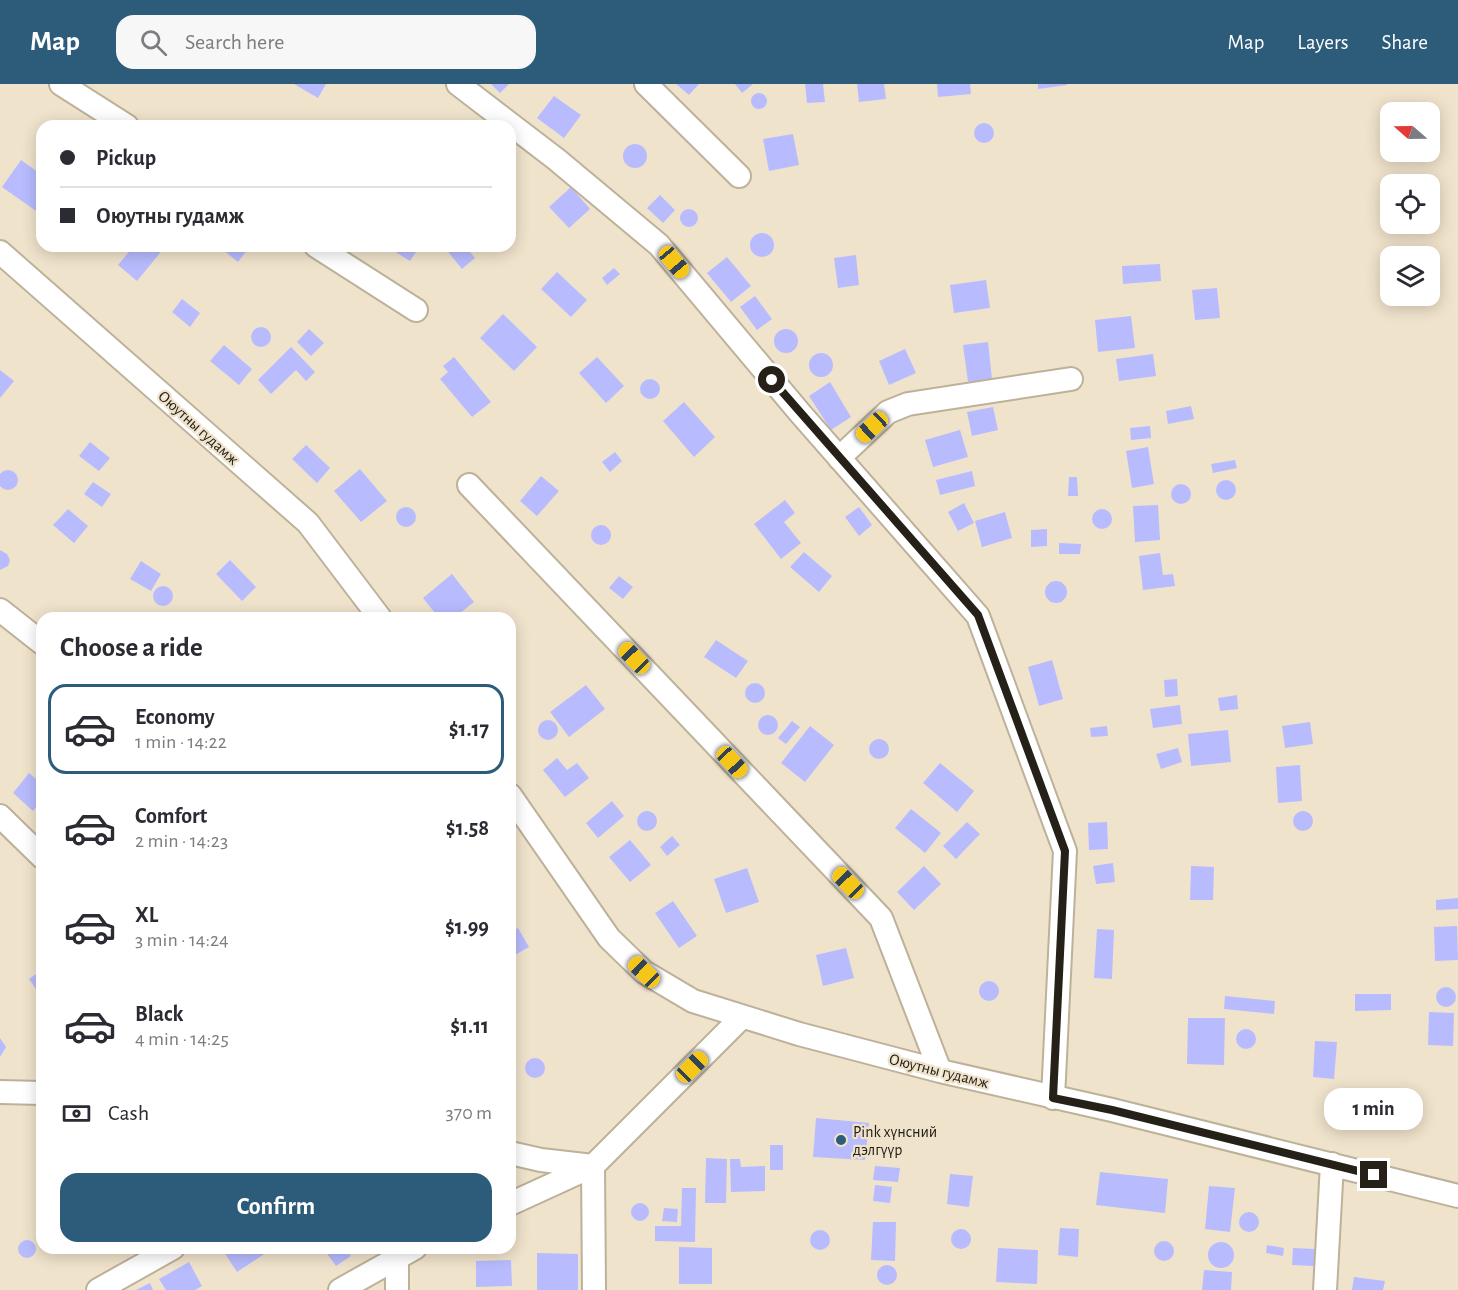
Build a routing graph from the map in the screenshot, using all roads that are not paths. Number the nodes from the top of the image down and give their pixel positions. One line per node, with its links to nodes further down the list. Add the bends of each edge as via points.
1 (61, 84): 4 (street)
2 (458, 84): 5 (street)
3 (646, 84): 7 (street)
4 (118, 120)
5 (505, 120)
6 (516, 128): 12 (street, via 660,245)
7 (739, 176)
8 (0, 252): 15 (street, Оюутны гудамж, via 308,523)
9 (325, 252): 10 (street)
10 (416, 310)
11 (1071, 379): 12 (street, via 908,404 888,412)
12 (839, 458): 24 (street, via 978,615 1065,851)
13 (469, 485): 21 (street, via 881,918)
14 (0, 610): 16 (street)
15 (375, 612)
16 (36, 637)
17 (516, 804): 20 (street, Оюутны гудамж, via 609,938 644,972 693,1001)
18 (0, 816): 19 (street)
19 (36, 851)
20 (741, 1018): 21 (street, Оюутны гудамж); 27 (street)
21 (940, 1071): 24 (street, Оюутны гудамж)
22 (0, 1092): 23 (street)
23 (36, 1093)
24 (1053, 1098): 26 (street, Оюутны гудамж)
25 (516, 1154): 27 (street)
26 (1332, 1164): 28 (street, Оюутны гудамж); 37 (street)
27 (593, 1166): 29 (street); 36 (street)
28 (1458, 1196)
29 (516, 1201)
30 (162, 1254): 33 (street)
31 (403, 1254): 34 (street)
32 (406, 1254): 35 (street)
33 (98, 1290)
34 (340, 1290)
35 (397, 1290)
36 (594, 1290)
37 (1325, 1290)

